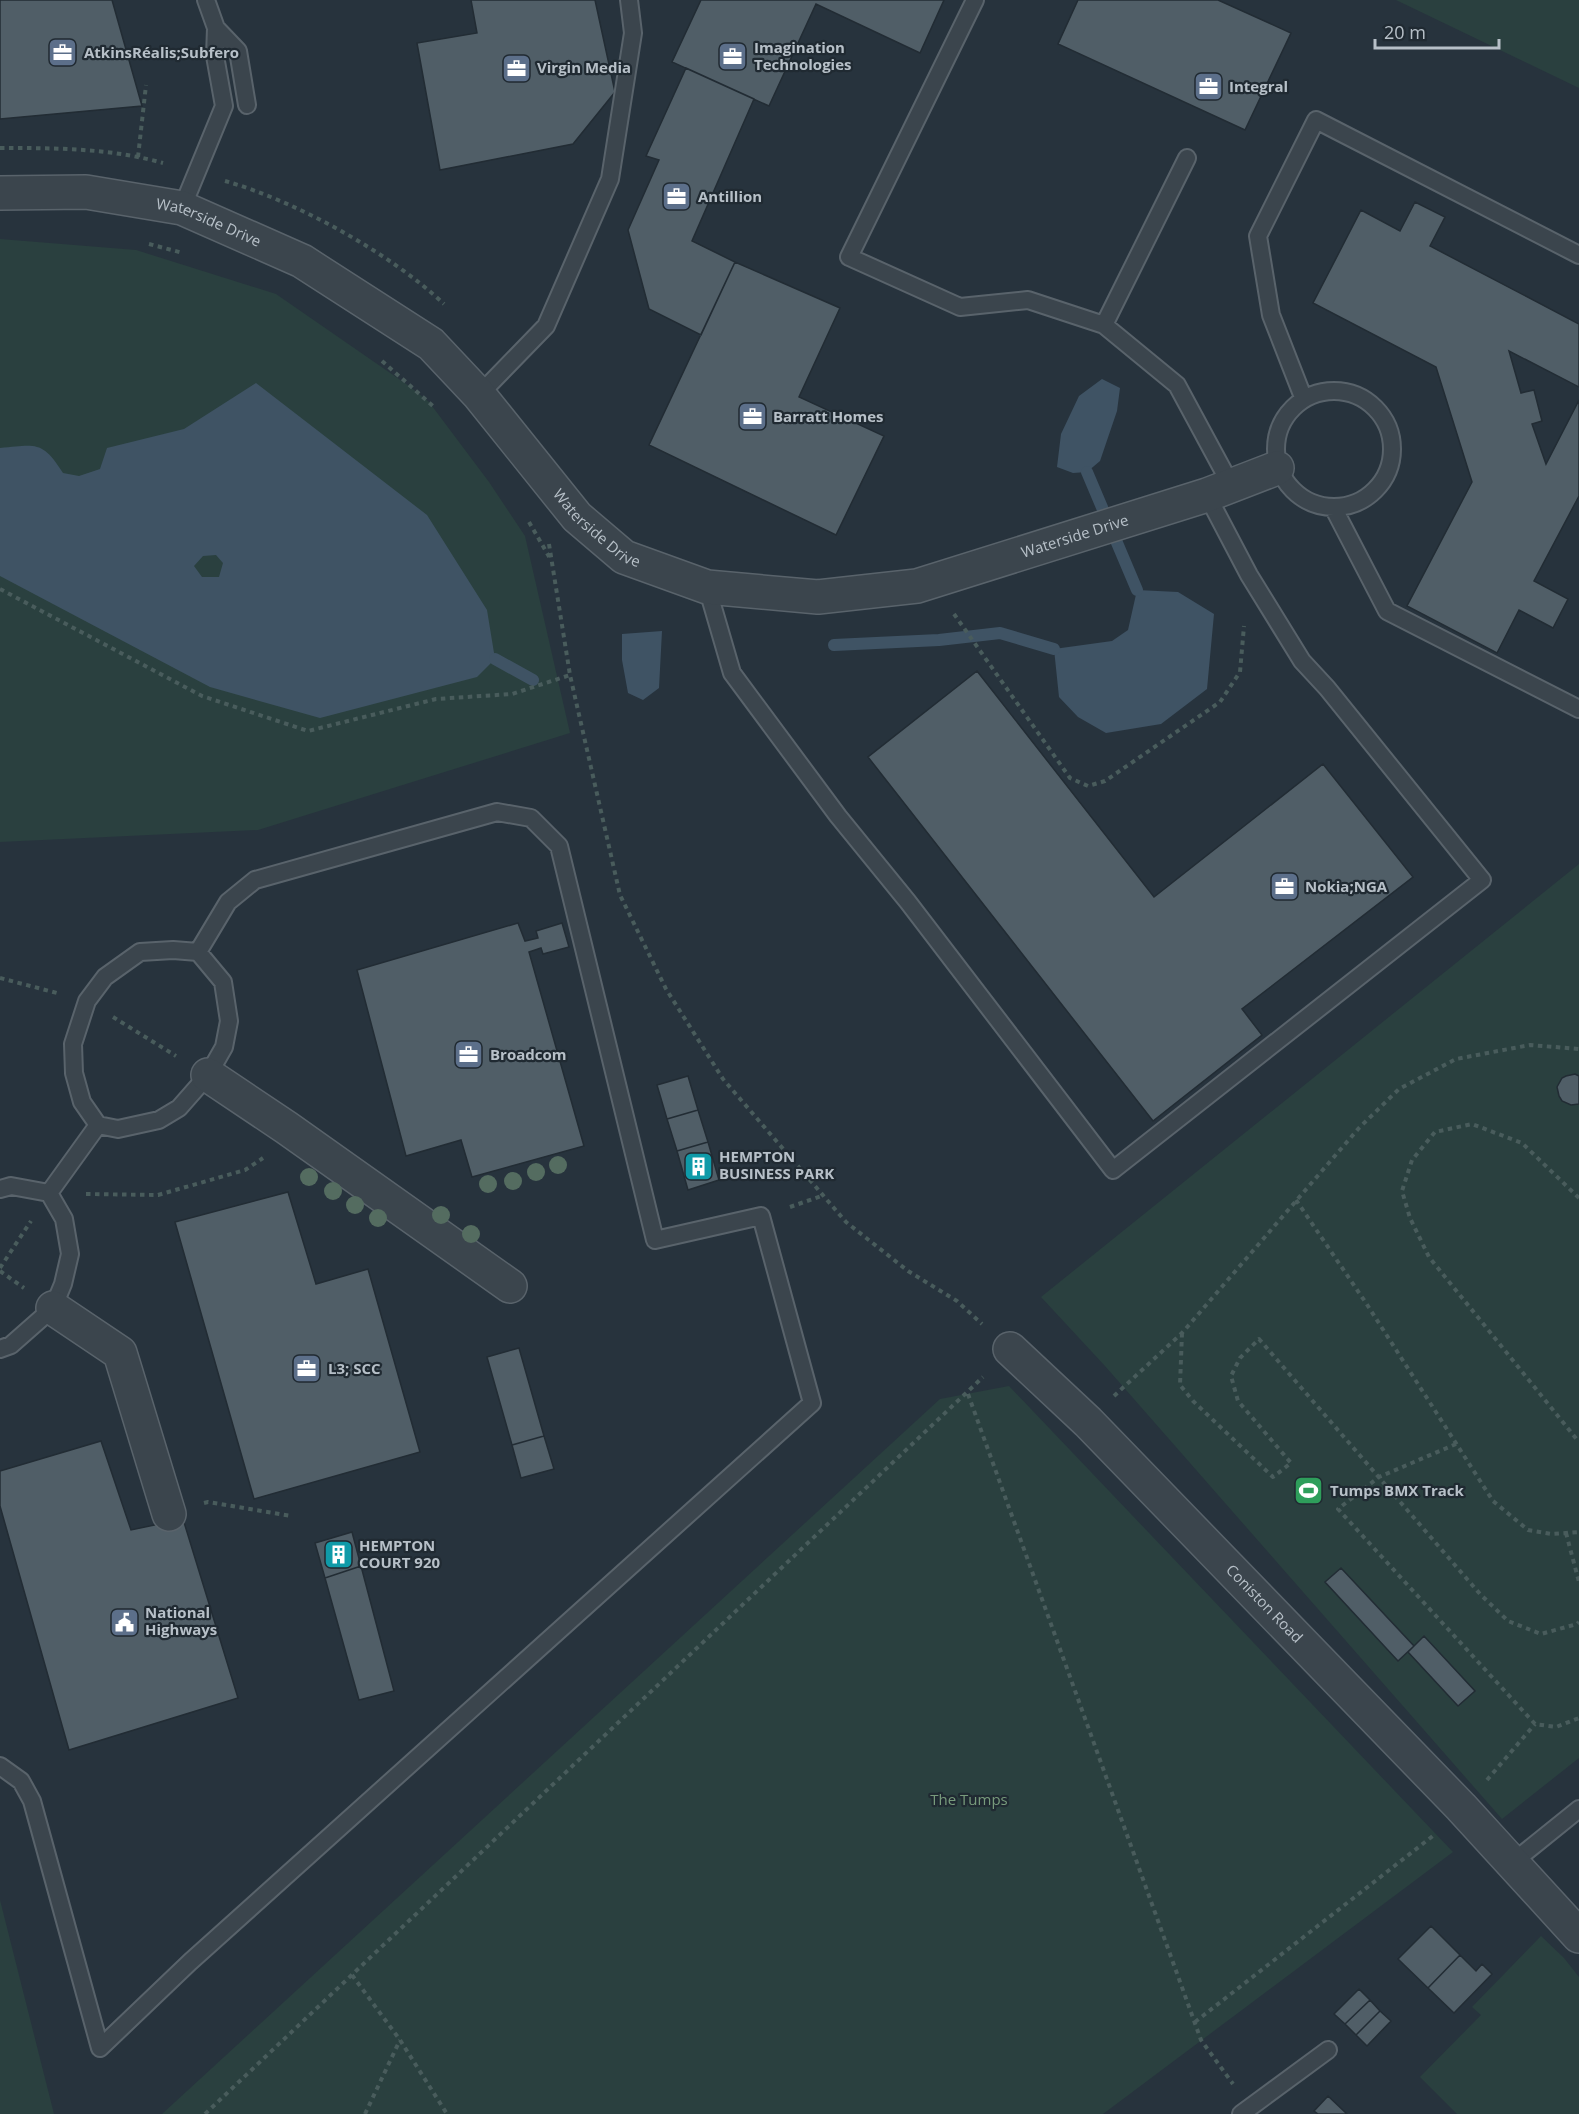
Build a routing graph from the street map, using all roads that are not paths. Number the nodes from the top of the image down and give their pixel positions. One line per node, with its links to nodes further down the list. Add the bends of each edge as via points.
1 (206, 0): 4 (lane)
2 (628, 0): 11 (lane, via 633,33 610,179 546,326)
3 (975, 0): 10 (lane, via 849,257 960,307 1028,300)
4 (216, 28): 5 (lane, via 238,51); 8 (lane, via 224,106)
5 (247, 105)
6 (1187, 158): 10 (lane)
7 (0, 193): 8 (street, Waterside Drive, via 86,192)
8 (182, 208): 11 (street, Waterside Drive, via 302,261 431,344)
9 (1579, 255): 12 (lane, via 1316,120 1258,236 1271,315)
10 (1104, 325): 14 (lane, via 1177,384)
11 (479, 395): 16 (street, Waterside Drive, via 577,517 624,557)
12 (1304, 397): 13 (lane, via 1277,428); 15 (lane, via 1333,390 1363,398 1385,419 1393,449 1385,479 1363,501)
13 (1277, 468): 14 (street, Waterside Drive); 15 (lane, via 1298,498)
14 (1219, 490): 16 (street, Waterside Drive, via 917,586 818,597); 16 (lane, via 1249,574 1302,661 1482,880 1113,1170 732,673)
15 (1334, 509): 17 (lane, via 1388,611)
16 (707, 587)
17 (1579, 709)
18 (198, 952): 19 (lane, via 223,982 230,1021 224,1047); 20 (lane, via 140,952 105,977 87,1001 73,1044 74,1073 82,1102); 28 (lane, via 228,902 255,880 497,812 531,818 559,846 655,1240 761,1216 812,1403 190,1962 100,2048 32,1801 21,1780)
19 (208, 1075): 20 (lane, via 179,1108 159,1120 118,1129); 23 (street)
20 (98, 1125): 22 (lane)
21 (0, 1190): 22 (lane, via 10,1186)
22 (49, 1194): 24 (lane, via 64,1219 70,1254)
23 (510, 1286)
24 (53, 1308): 25 (lane, via 11,1345); 27 (street, via 120,1353)
25 (0, 1349)
26 (1010, 1349): 30 (street, Coniston Road, via 1088,1422)
27 (169, 1514)
28 (0, 1766)
29 (1579, 1809): 30 (lane)
30 (1512, 1863): 31 (street, Coniston Road)
31 (1579, 1936)
32 (1328, 2050): 33 (lane)
33 (1245, 2110)

